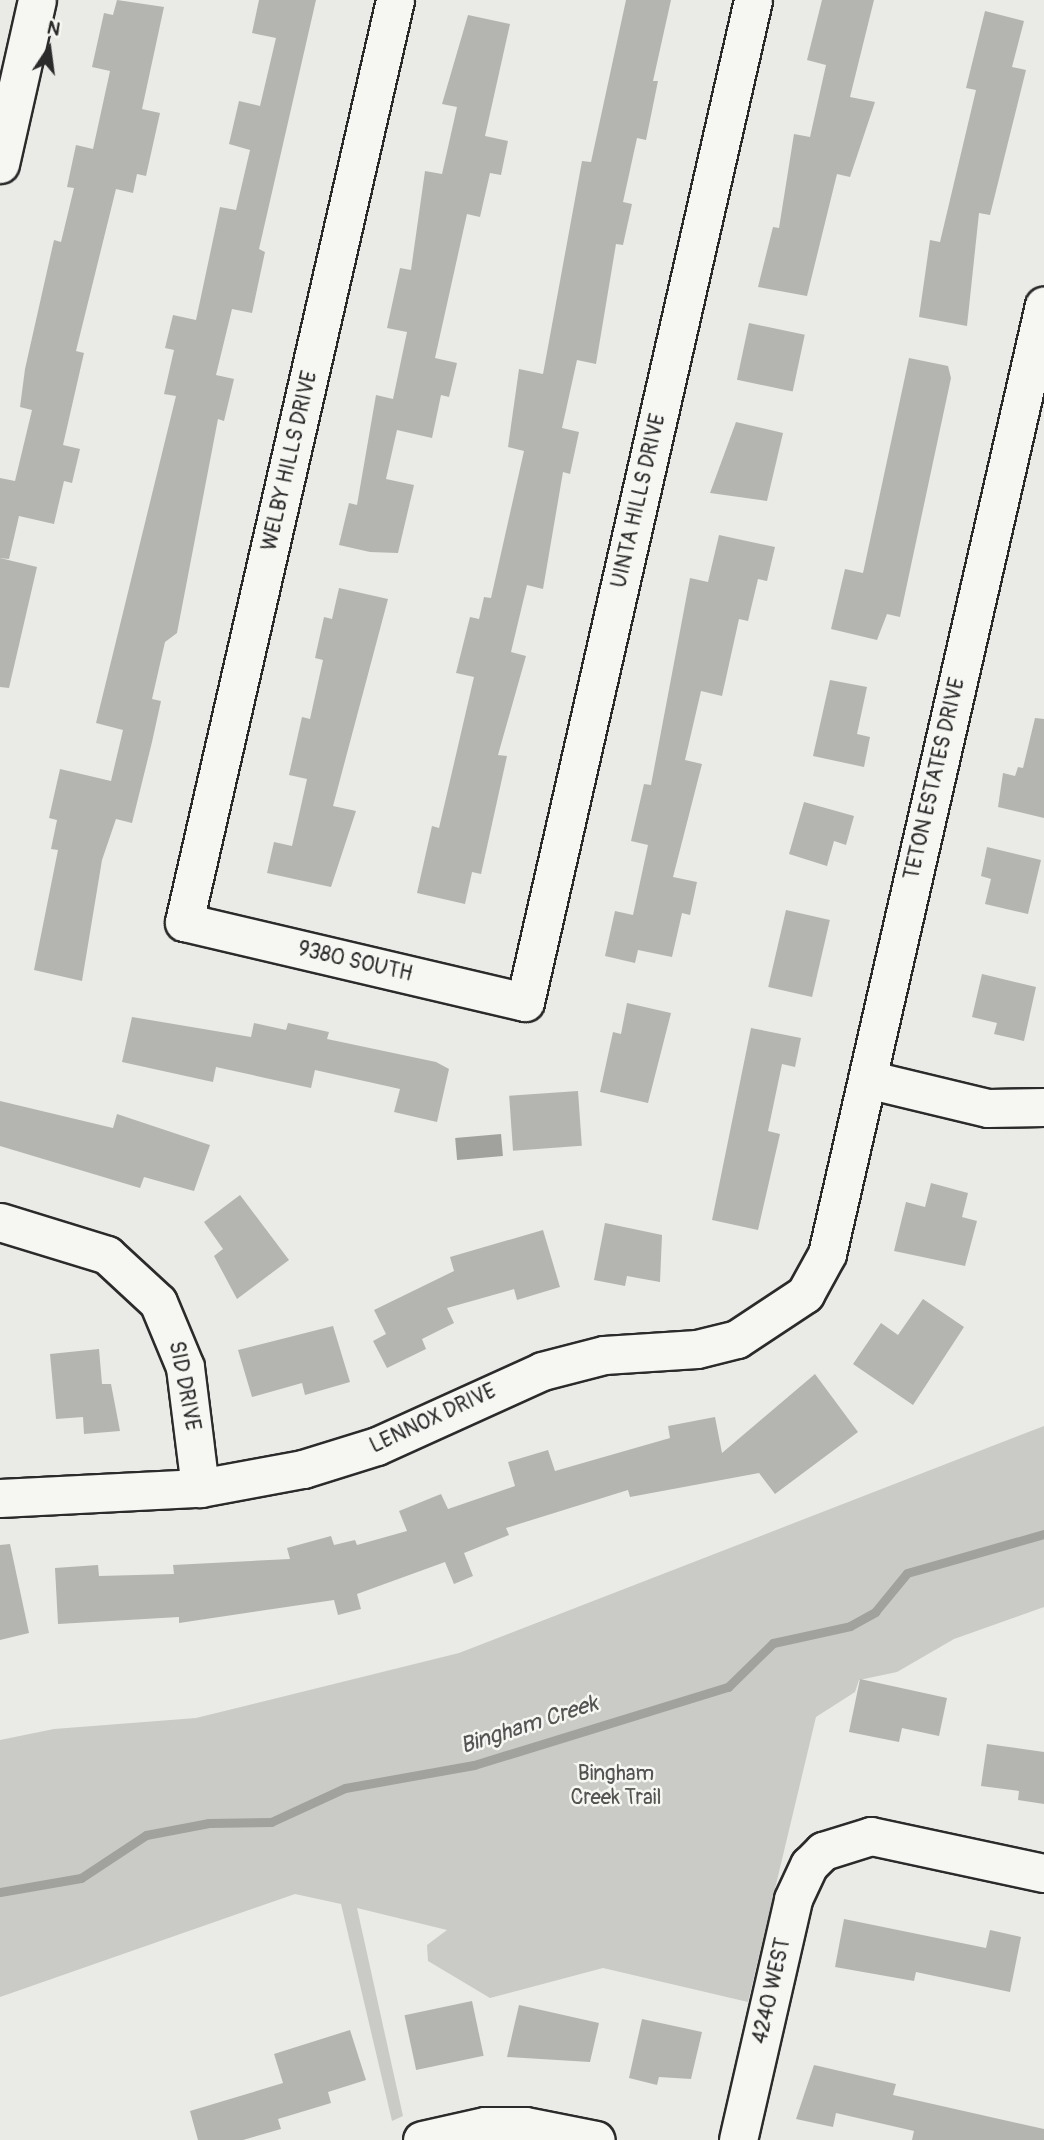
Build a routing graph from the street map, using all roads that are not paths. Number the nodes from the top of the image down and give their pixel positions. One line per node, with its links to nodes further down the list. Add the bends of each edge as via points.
1 (37, 0): 4 (street)
2 (396, 0): 6 (street, WELBY HILLS DRIVE)
3 (753, 0): 7 (street, UINTA HILLS DRIVE)
4 (0, 164)
5 (1044, 305): 8 (street, TETON ESTATES DRIVE)
6 (184, 922): 7 (street, 9380 SOUTH)
7 (525, 1002)
8 (867, 1079): 9 (street, via 988,1108); 11 (street, TETON ESTATES DRIVE)
9 (1044, 1107)
10 (0, 1222): 12 (street, SID DRIVE, via 96,1250 126,1268 158,1302 186,1367)
11 (827, 1254): 12 (street, LENNOX DRIVE, via 805,1294 737,1339 569,1363 377,1446 303,1469)
12 (200, 1488): 13 (street, LENNOX DRIVE)
13 (0, 1498)
14 (1044, 1873): 17 (street, 4240 WEST, via 871,1836 823,1852 809,1865 793,1899)
15 (422, 2140): 16 (street, via 485,2126 525,2126)
16 (596, 2140)
17 (737, 2140)

